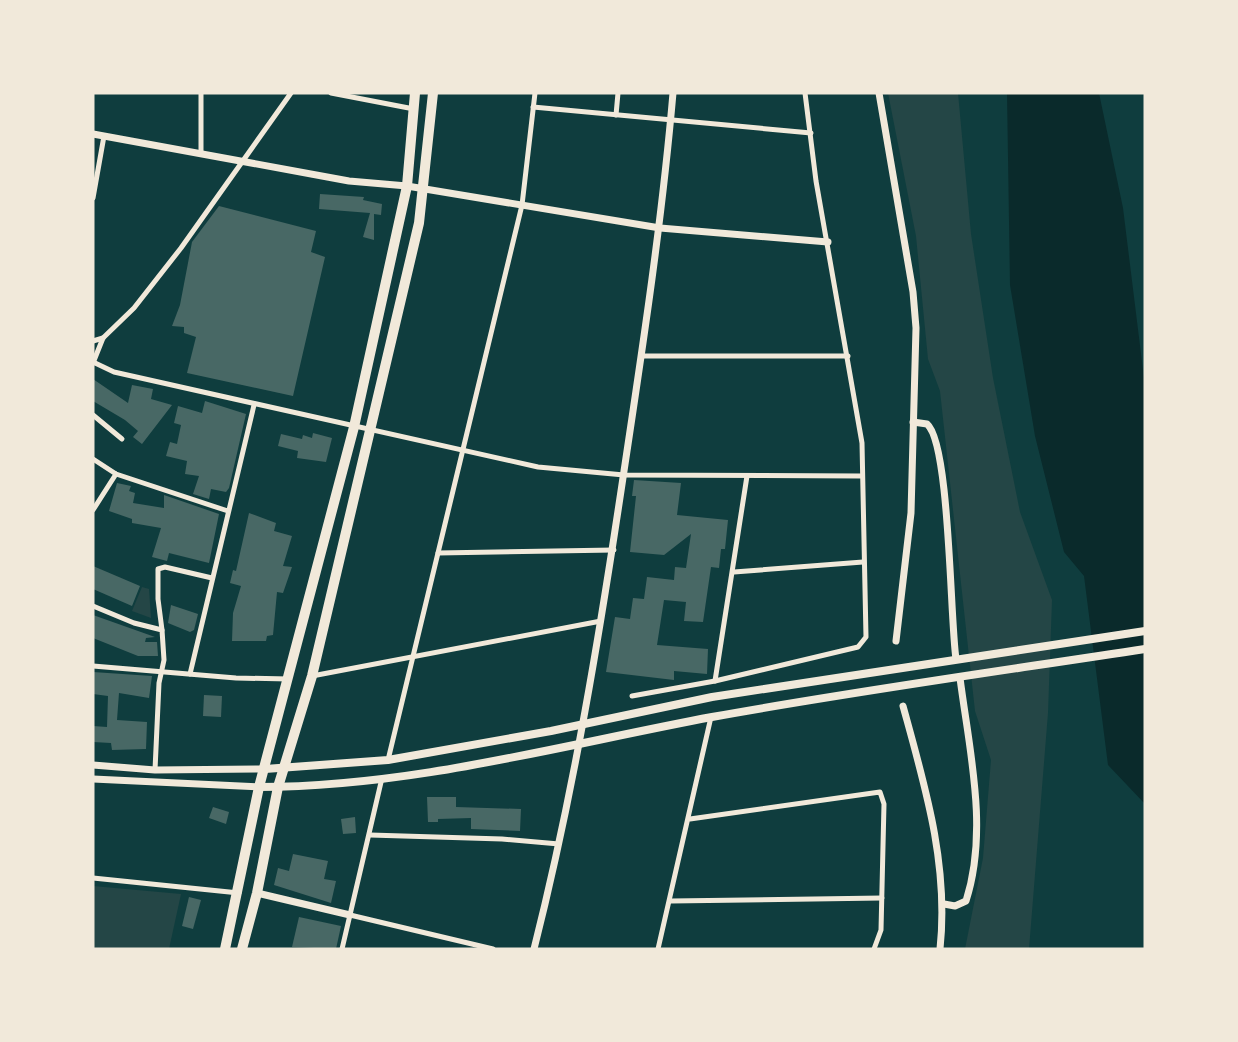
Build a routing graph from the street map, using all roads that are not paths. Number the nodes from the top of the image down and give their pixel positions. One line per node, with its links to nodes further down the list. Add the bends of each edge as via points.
1 (201, 93): 18 (street)
2 (291, 93): 19 (street)
3 (331, 93): 12 (street)
4 (415, 93): 12 (highway)
5 (433, 93): 21 (highway)
6 (535, 93): 11 (street)
7 (618, 93): 13 (street)
8 (673, 93): 14 (street)
9 (805, 93): 15 (street)
10 (879, 93): 33 (street, via 913,292)
11 (533, 107): 13 (street); 23 (street)
12 (414, 109): 20 (highway)
13 (616, 115): 14 (street)
14 (671, 120): 15 (street); 24 (street)
15 (811, 133): 25 (street)
16 (93, 134): 17 (street)
17 (103, 136): 18 (street); 22 (street)
18 (201, 152): 19 (street)
19 (244, 160): 20 (street, via 349,181); 26 (street, via 134,308)
20 (407, 186): 21 (street); 34 (highway)
21 (424, 190): 23 (street); 35 (highway)
22 (93, 198)
23 (522, 205): 24 (street); 37 (street)
24 (660, 228): 25 (street); 28 (street)
25 (828, 242): 29 (street)
26 (103, 338): 27 (street); 30 (street)
27 (93, 341)
28 (642, 356): 29 (street); 40 (street)
29 (848, 356): 42 (street, via 862,443)
30 (93, 363): 31 (street)
31 (254, 405): 34 (street); 44 (street)
32 (93, 415): 36 (street)
33 (913, 422): 54 (street, via 911,513); 57 (street, via 927,424 936,437)
34 (354, 427): 35 (street); 63 (highway)
35 (371, 431): 37 (street); 61 (highway)
36 (122, 439)
37 (463, 452): 40 (street, via 538,467); 46 (street)
38 (93, 459): 39 (street)
39 (116, 474): 43 (street); 44 (street)
40 (624, 475): 41 (street); 45 (street)
41 (747, 476): 42 (street); 48 (street)
42 (861, 476): 47 (street)
43 (93, 510)
44 (228, 511): 49 (street)
45 (614, 550): 46 (street); 51 (street)
46 (438, 553): 56 (street)
47 (863, 562): 48 (street); 64 (street, via 866,637 858,647)
48 (734, 572): 64 (street)
49 (212, 578): 52 (street, via 158,569); 60 (street)
50 (93, 606): 52 (street)
51 (603, 620): 56 (street); 68 (street)
52 (162, 630): 59 (street)
53 (1145, 631): 57 (main road)
54 (897, 641)
55 (1145, 649): 62 (main road)
56 (410, 658): 61 (street); 70 (street)
57 (956, 659): 68 (main road, via 712,697)
58 (93, 666): 59 (street)
59 (161, 672): 60 (street); 74 (street)
60 (190, 674): 63 (street)
61 (312, 676): 72 (highway)
62 (960, 678): 67 (main road); 87 (street, via 976,801 975,829 967,901)
63 (289, 679): 73 (highway)
64 (715, 681): 65 (street)
65 (632, 696)
66 (903, 706): 87 (street, via 932,816)
67 (711, 717): 69 (main road); 79 (street)
68 (582, 724): 69 (street); 70 (main road)
69 (580, 746): 75 (main road); 81 (street)
70 (388, 760): 72 (main road)
71 (93, 765): 74 (street)
72 (285, 766): 73 (main road); 78 (highway)
73 (265, 769): 74 (street); 77 (highway)
74 (155, 770)
75 (382, 778): 78 (main road); 80 (street)
76 (93, 779): 77 (street)
77 (259, 787): 78 (main road); 83 (highway)
78 (278, 787): 84 (highway)
79 (690, 819): 85 (street, via 880,792 884,804); 86 (street)
80 (370, 835): 81 (street, via 502,838); 88 (street)
81 (561, 845): 93 (street)
82 (93, 878): 83 (street)
83 (239, 893): 89 (highway)
84 (257, 893): 88 (street); 90 (highway)
85 (882, 898): 86 (street); 95 (street, via 881,930)
86 (671, 901): 94 (street)
87 (944, 904): 96 (street)
88 (350, 915): 91 (street); 92 (street)
89 (225, 949)
90 (243, 949)
91 (342, 949)
92 (494, 949)
93 (534, 949)
94 (658, 949)
95 (874, 949)
96 (940, 949)

